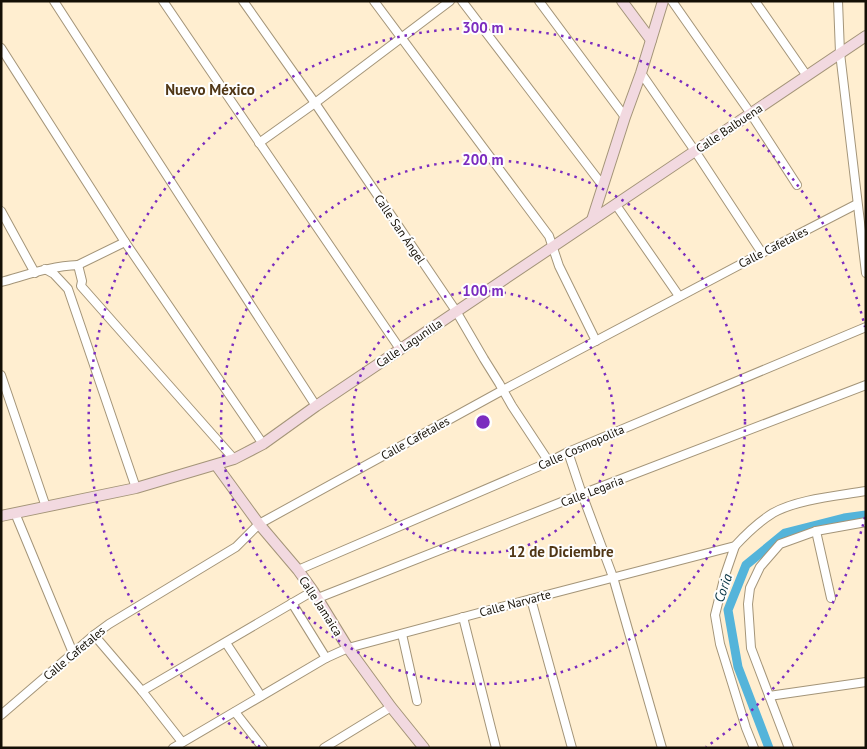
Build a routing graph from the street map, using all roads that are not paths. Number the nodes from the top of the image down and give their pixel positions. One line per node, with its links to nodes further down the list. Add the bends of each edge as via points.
1 (54, 1): 49 (street)
2 (163, 1): 23 (street)
3 (243, 1): 20 (street, Calle San Ángel)
4 (374, 1): 14 (street)
5 (450, 1): 14 (street)
6 (462, 1): 26 (street)
7 (539, 1): 22 (street)
8 (622, 1): 15 (street)
9 (663, 1): 15 (street)
10 (672, 1): 21 (street)
11 (754, 1): 19 (street)
12 (838, 1): 17 (street)
13 (866, 36): 17 (street, Calle Balbuena)
14 (401, 37): 20 (street); 32 (street, via 549,236)
15 (651, 40): 18 (street)
16 (1, 48): 31 (street)
17 (840, 53): 19 (street, Calle Balbuena); 27 (street)
18 (641, 73): 22 (street); 24 (street)
19 (807, 76): 21 (street, Calle Balbuena)
20 (314, 103): 23 (street); 42 (street, Calle San Ángel)
21 (751, 114): 24 (street, Calle Balbuena); 25 (street)
22 (625, 117): 26 (street)
23 (259, 143): 45 (street)
24 (695, 151): 28 (street, Calle Balbuena); 33 (street)
25 (797, 185)
26 (603, 186): 30 (street)
27 (857, 204): 33 (street, Calle Cafetales); 37 (street)
28 (616, 205): 30 (street, Calle Balbuena); 41 (street)
29 (1, 211): 36 (street)
30 (592, 220): 32 (street, Calle Lagunilla)
31 (125, 242): 34 (street); 50 (street)
32 (553, 246): 42 (street, Calle Lagunilla); 44 (street, via 559,266)
33 (762, 253): 41 (street, Calle Cafetales)
34 (78, 265): 35 (street); 39 (street)
35 (45, 269): 36 (street); 40 (street)
36 (35, 273): 38 (street)
37 (866, 273)
38 (1, 282)
39 (81, 286): 40 (street, via 74,291); 52 (street)
40 (68, 289): 55 (street)
41 (679, 296): 44 (street, Calle Cafetales)
42 (456, 311): 45 (street, Calle Lagunilla); 48 (street, Calle San Ángel)
43 (866, 327): 51 (street, Calle Cosmopolita)
44 (596, 341): 48 (street, Calle Cafetales)
45 (400, 349): 49 (street, Calle Lagunilla)
46 (1, 375): 58 (street)
47 (866, 385): 57 (street, Calle Legaria)
48 (503, 390): 53 (street, Calle San Ángel); 62 (street, Calle Cafetales)
49 (316, 406): 50 (street, Calle Lagunilla)
50 (263, 444): 52 (street, Calle Lagunilla)
51 (568, 452): 53 (street, Calle Cosmopolita); 57 (street)
52 (234, 459): 54 (street, Calle Lagunilla)
53 (548, 462): 65 (street, Calle Cosmopolita)
54 (216, 465): 55 (street, Calle Lagunilla); 62 (street, Calle Jamaica)
55 (136, 488): 58 (street, Calle Lagunilla)
56 (866, 491): 64 (street, Calle Narvarte, via 785,507 771,514)
57 (582, 494): 66 (street); 67 (street, Calle Legaria)
58 (46, 506): 59 (street, Calle Lagunilla)
59 (15, 513): 60 (street, Calle Lagunilla); 76 (street)
60 (1, 516)
61 (866, 522): 63 (street)
62 (259, 524): 65 (street, Calle Jamaica); 73 (street, Calle Cafetales, via 236,547)
63 (816, 531): 68 (street); 81 (street, via 780,544 760,567 750,588 751,648)
64 (735, 546): 66 (street, Calle Narvarte); 94 (street, via 715,615 720,644)
65 (298, 570): 67 (street, Calle Jamaica)
66 (613, 577): 69 (street, Calle Narvarte); 93 (street)
67 (315, 595): 70 (street, Calle Legaria); 75 (street, Calle Jamaica)
68 (831, 598)
69 (531, 599): 71 (street, Calle Narvarte); 92 (street)
70 (292, 603): 74 (street, Calle Legaria); 77 (street)
71 (463, 617): 72 (street, Calle Narvarte); 91 (street)
72 (402, 634): 75 (street, Calle Narvarte); 82 (street)
73 (94, 635): 76 (street, Calle Cafetales); 79 (street)
74 (226, 643): 79 (street, Calle Legaria); 80 (street)
75 (348, 648): 77 (street, Calle Narvarte); 83 (street, Calle Jamaica)
76 (73, 653): 85 (street, Calle Cafetales)
77 (326, 658): 80 (street, Calle Narvarte)
78 (866, 682): 81 (street)
79 (142, 691): 86 (street)
80 (262, 696): 84 (street, Calle Narvarte)
81 (769, 696): 95 (street)
82 (417, 701)
83 (391, 707): 89 (street); 90 (street, Calle Jamaica)
84 (235, 712): 86 (street, Calle Narvarte); 88 (street)
85 (1, 715)
86 (182, 742): 87 (street, Calle Narvarte)
87 (173, 748)
88 (262, 748)
89 (324, 748)
90 (424, 748)
91 (496, 748)
92 (572, 748)
93 (662, 748)
94 (754, 748)
95 (789, 748)

